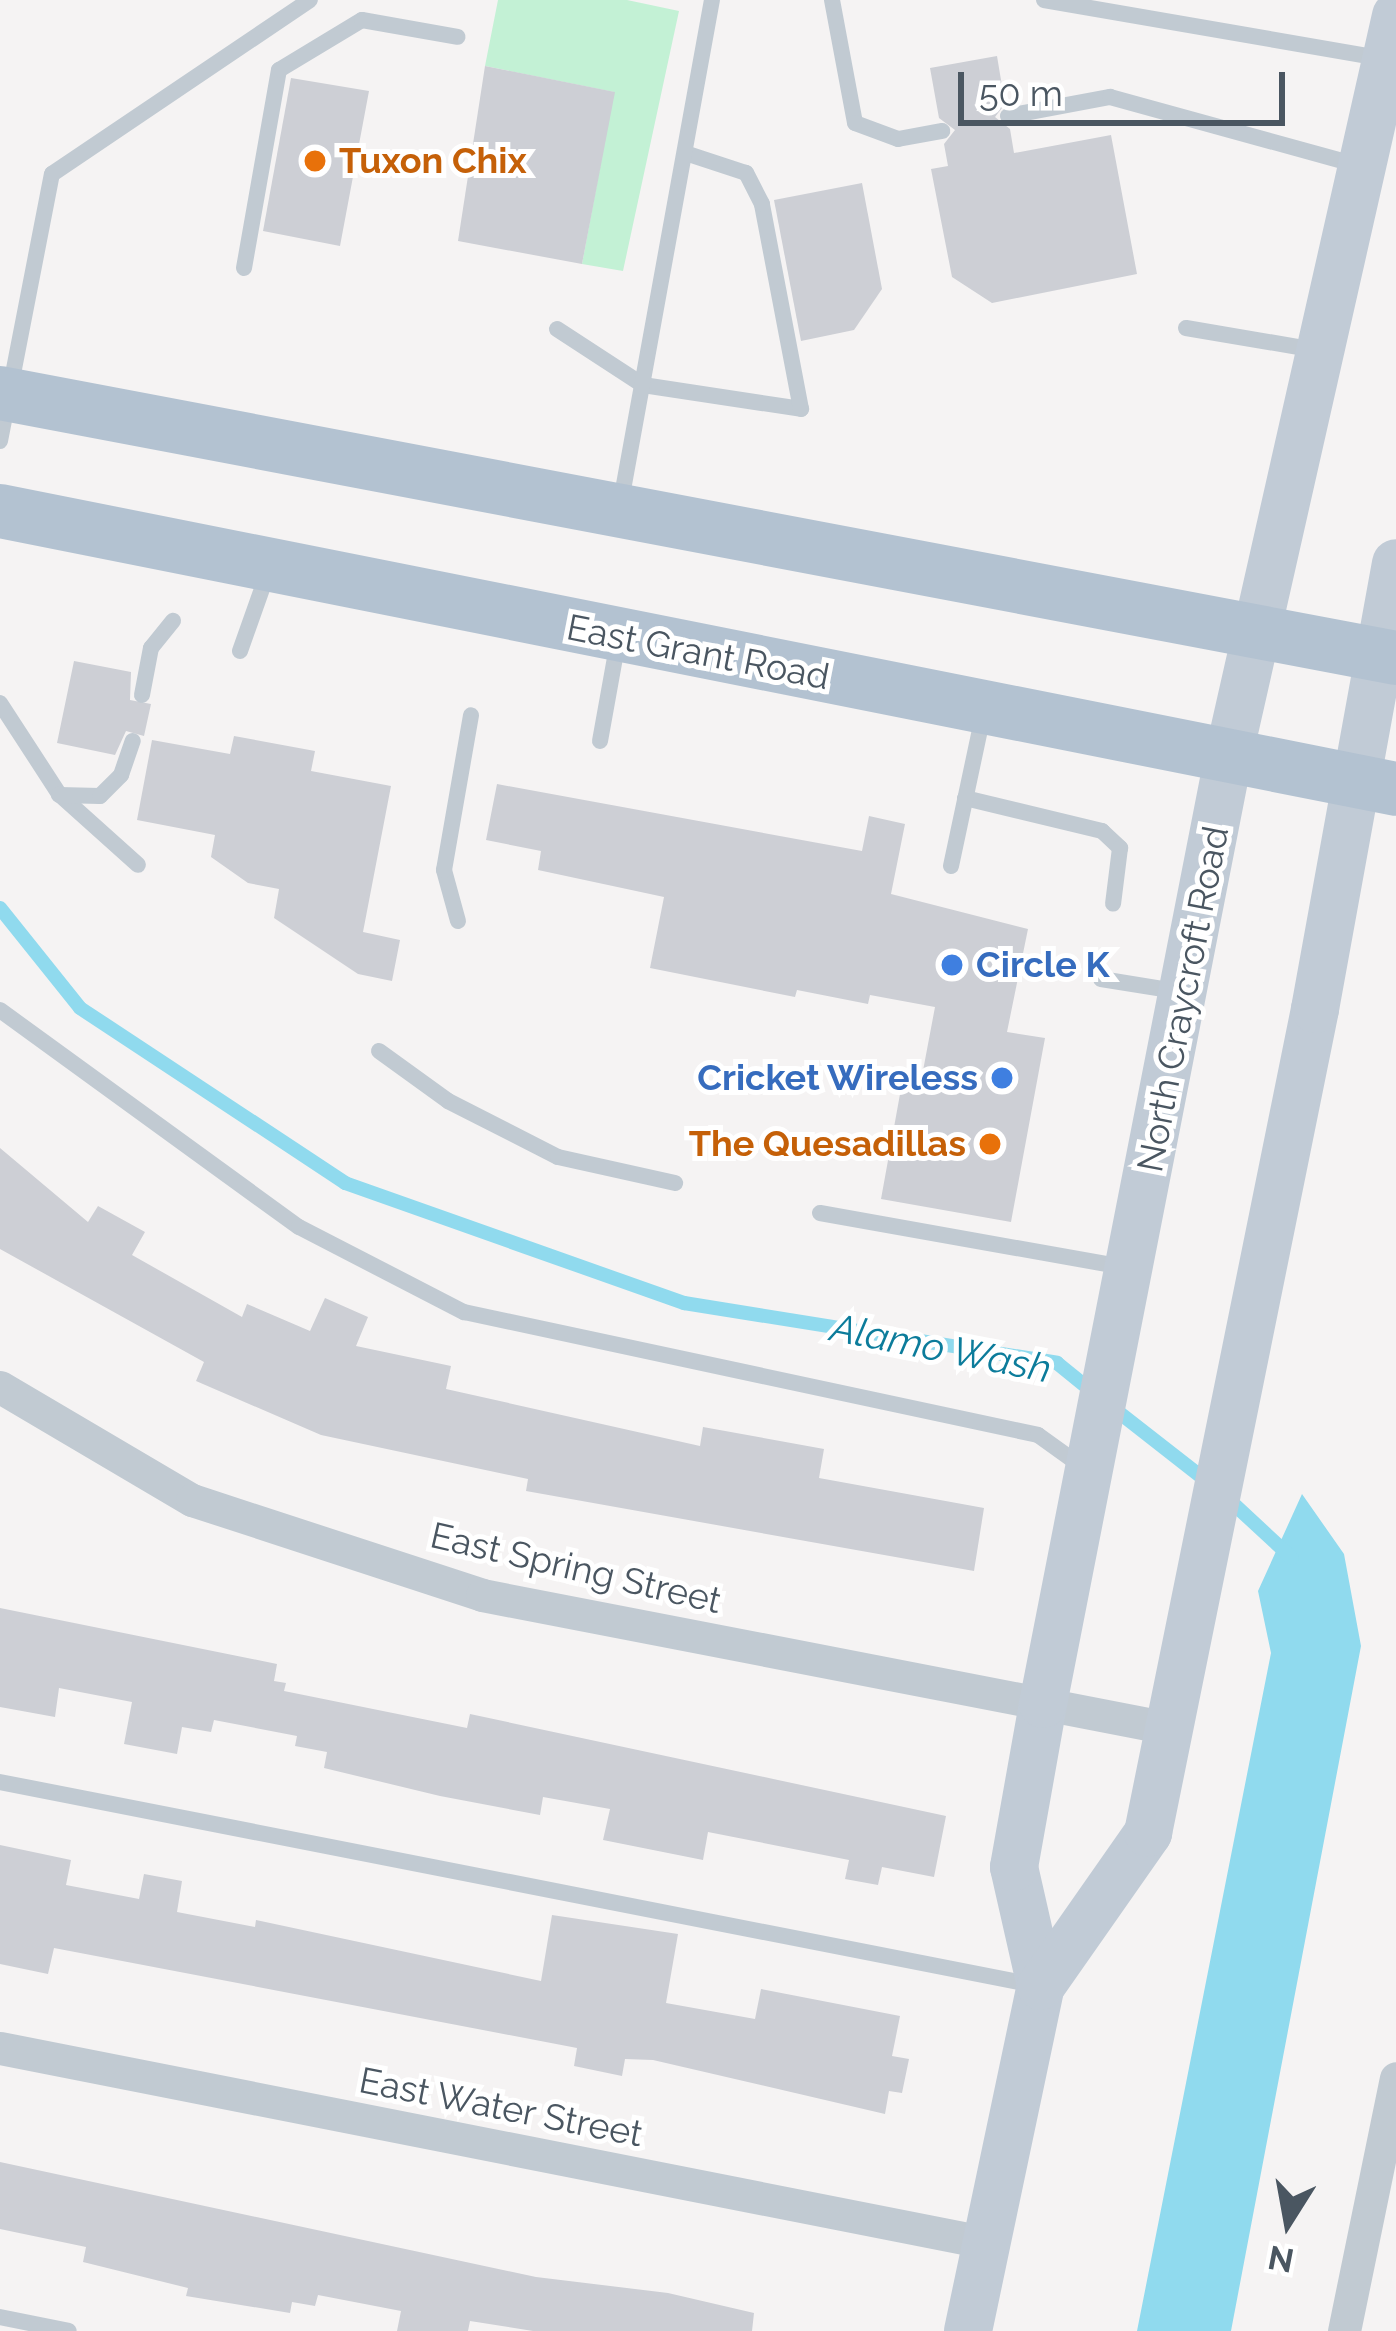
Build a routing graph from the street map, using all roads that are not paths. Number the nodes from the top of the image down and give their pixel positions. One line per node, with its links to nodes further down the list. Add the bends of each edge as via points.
1 (310, 0): 16 (lane, via 52,174)
2 (712, 0): 9 (lane)
3 (832, 0): 8 (lane, via 855,123 898,139)
4 (1044, 0): 6 (lane)
5 (458, 37): 11 (lane, via 362,20 279,70)
6 (1391, 37): 10 (main road, North Craycroft Road)
7 (1008, 116): 10 (lane, via 1110,97)
8 (942, 131)
9 (685, 153): 15 (lane); 15 (lane, via 746,173 762,204 801,409)
10 (1360, 166): 14 (main road, North Craycroft Road)
11 (244, 268)
12 (1186, 328): 14 (lane)
13 (557, 329): 15 (lane)
14 (1322, 351): 22 (main road, North Craycroft Road)
15 (643, 385): 17 (lane)
16 (2, 410): 17 (main road)
17 (619, 508): 22 (main road)
18 (0, 511): 20 (main road, East Grant Road)
19 (1396, 563): 25 (main road, North Craycroft Road)
20 (270, 566): 23 (main road, East Grant Road); 24 (lane)
21 (173, 621): 26 (lane, via 152,648)
22 (1258, 631): 25 (main road); 32 (main road, North Craycroft Road)
23 (619, 637): 28 (main road, East Grant Road); 31 (lane)
24 (240, 651)
25 (1386, 656): 33 (main road, North Craycroft Road)
26 (142, 695)
27 (0, 704): 34 (lane)
28 (985, 709): 32 (main road, East Grant Road); 35 (lane)
29 (471, 716): 39 (lane, via 444,870)
30 (134, 740): 34 (lane, via 121,775 100,796)
31 (600, 741)
32 (1229, 754): 33 (main road, East Grant Road); 41 (main road, North Craycroft Road)
33 (1373, 784): 50 (main road, North Craycroft Road, via 1315,1009)
34 (58, 794): 36 (lane)
35 (965, 798): 37 (lane); 38 (lane, via 1102,832 1120,848)
36 (138, 865)
37 (951, 866)
38 (1113, 904)
39 (458, 922)
40 (1101, 979): 41 (lane)
41 (1188, 993): 46 (main road, North Craycroft Road)
42 (0, 1010): 48 (lane, via 299,1227 464,1312 1038,1435)
43 (379, 1051): 44 (lane, via 448,1101 558,1157)
44 (675, 1183)
45 (820, 1213): 46 (lane)
46 (1131, 1268): 48 (main road, North Craycroft Road)
47 (4, 1400): 49 (street, East Spring Street, via 192,1500 482,1595)
48 (1090, 1468): 49 (main road, North Craycroft Road)
49 (1043, 1704): 50 (street, East Spring Street); 52 (main road, North Craycroft Road, via 1014,1867)
50 (1168, 1728): 52 (main road, North Craycroft Road, via 1148,1833)
51 (0, 1782): 52 (lane)
52 (1040, 1986): 55 (main road, North Craycroft Road)
53 (0, 2048): 55 (street, East Water Street)
54 (1394, 2092): 59 (street)
55 (988, 2243): 58 (main road, North Craycroft Road)
56 (0, 2317): 57 (lane)
57 (69, 2331)
58 (968, 2331)
59 (1344, 2331)

